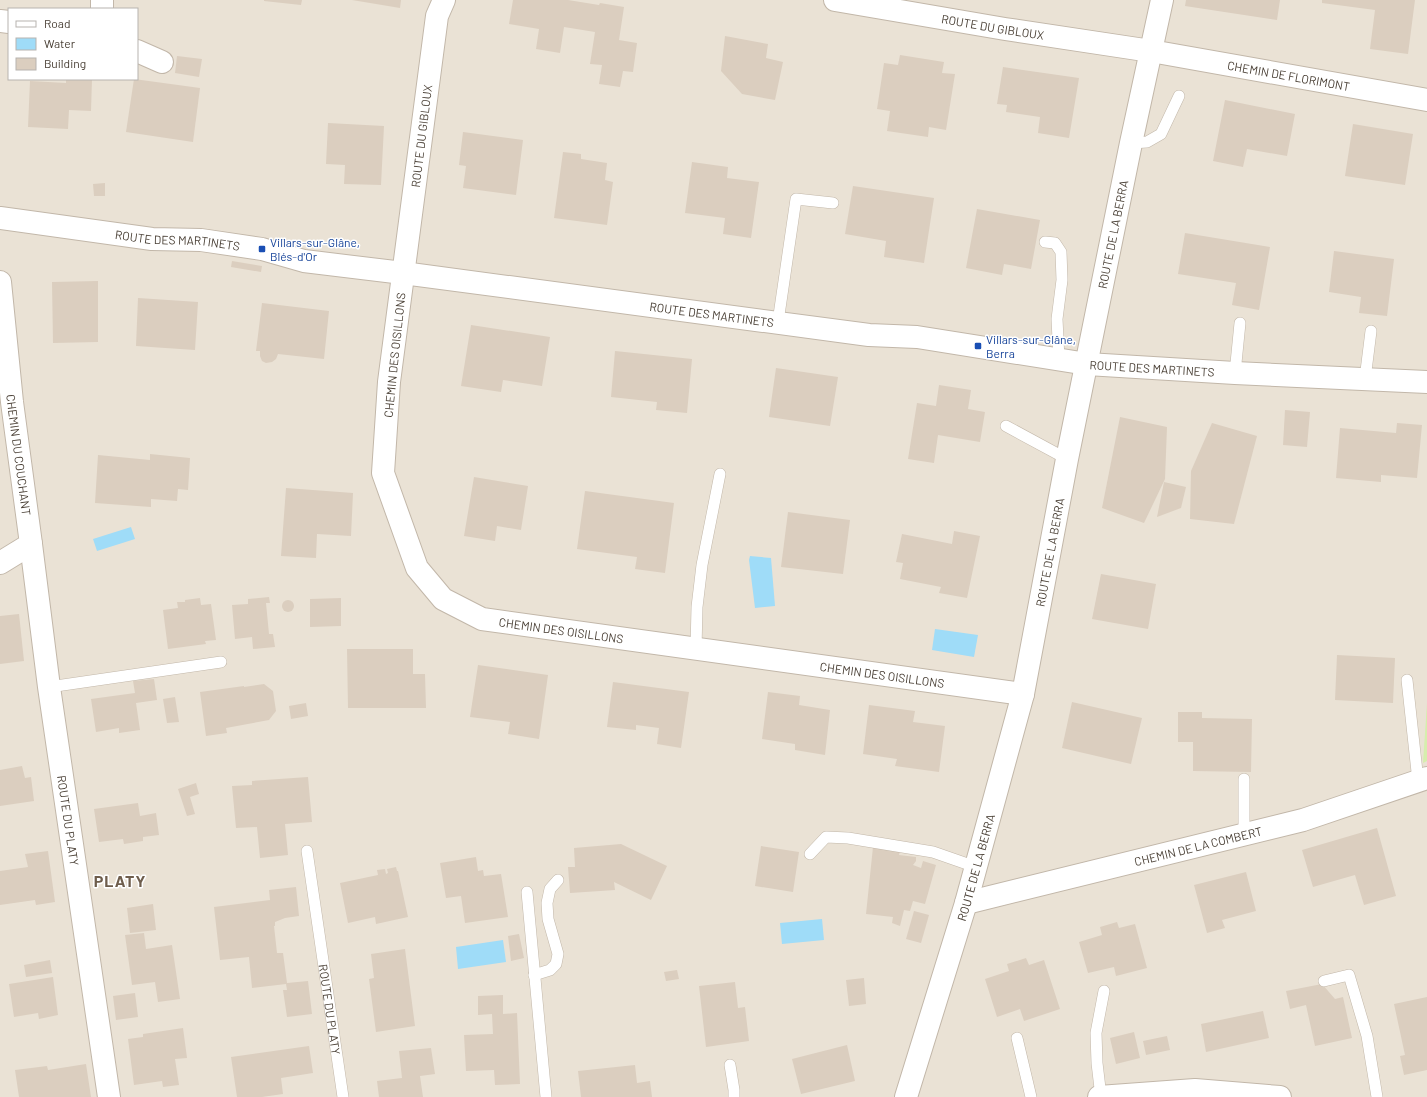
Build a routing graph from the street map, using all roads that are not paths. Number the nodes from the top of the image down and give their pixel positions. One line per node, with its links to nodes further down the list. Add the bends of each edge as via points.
1 (444, 0): 13 (street, ROUTE DU GIBLOUX, via 437,16)
2 (835, 0): 5 (street, ROUTE DU GIBLOUX)
3 (1162, 0): 5 (street, ROUTE DE LA BERRA)
4 (138, 51): 6 (street)
5 (1151, 51): 8 (street, CHEMIN DE FLORIMONT); 9 (street, ROUTE DE LA BERRA)
6 (162, 62)
7 (1179, 96): 9 (lane, via 1161,134 1147,142)
8 (1427, 100)
9 (1131, 143): 19 (street, ROUTE DE LA BERRA)
10 (833, 203): 15 (lane, via 796,199)
11 (0, 218): 13 (street, ROUTE DES MARTINETS, via 152,239 201,240 262,249 304,261)
12 (1045, 242): 18 (lane, via 1055,243 1061,252 1062,280 1057,319)
13 (403, 273): 15 (street, ROUTE DES MARTINETS); 29 (street, CHEMIN DES OISILLONS, via 389,382 383,473 417,568 443,600 482,619)
14 (0, 282): 23 (street, CHEMIN DU COUCHANT)
15 (778, 322): 18 (street, ROUTE DES MARTINETS, via 869,335 917,337)
16 (1240, 323): 20 (lane)
17 (1371, 331): 21 (lane)
18 (1060, 359): 19 (street, ROUTE DES MARTINETS)
19 (1087, 364): 20 (street, ROUTE DES MARTINETS); 25 (street, ROUTE DE LA BERRA)
20 (1235, 373): 21 (street, ROUTE DES MARTINETS)
21 (1365, 379): 22 (street, ROUTE DES MARTINETS)
22 (1427, 382)
23 (6, 402): 27 (street, CHEMIN DU COUCHANT)
24 (1006, 426): 25 (lane)
25 (1068, 459): 33 (street, ROUTE DE LA BERRA)
26 (720, 474): 29 (lane, via 702,565)
27 (31, 544): 28 (street); 32 (street, ROUTE DU PLATY)
28 (0, 563)
29 (696, 649): 33 (street, CHEMIN DES OISILLONS)
30 (221, 662): 32 (lane)
31 (1407, 680): 35 (lane)
32 (49, 686): 48 (street, ROUTE DU PLATY)
33 (1023, 694): 39 (street, ROUTE DE LA BERRA)
34 (1244, 778): 36 (lane)
35 (1422, 780): 36 (street, CHEMIN DE LA COMBERT, via 1303,820)
36 (1244, 835): 42 (street, CHEMIN DE LA COMBERT)
37 (307, 850): 49 (lane, ROUTE DU PLATY)
38 (810, 854): 39 (lane, via 826,837 848,838 933,852)
39 (976, 867): 42 (street, ROUTE DE LA BERRA)
40 (558, 880): 43 (lane, via 550,889 547,903 549,924 558,954 556,964 550,970)
41 (527, 892): 43 (lane)
42 (966, 903): 52 (street, ROUTE DE LA BERRA)
43 (534, 975): 50 (lane)
44 (1324, 981): 56 (lane, via 1349,974 1367,1036)
45 (1104, 990): 54 (lane, via 1096,1033)
46 (1017, 1038): 53 (lane)
47 (730, 1065): 51 (lane)
48 (109, 1097)
49 (343, 1097)
50 (546, 1097)
51 (734, 1097)
52 (906, 1097)
53 (1032, 1097)
54 (1100, 1097): 55 (street, via 1195,1090)
55 (1280, 1097)
56 (1377, 1097)

